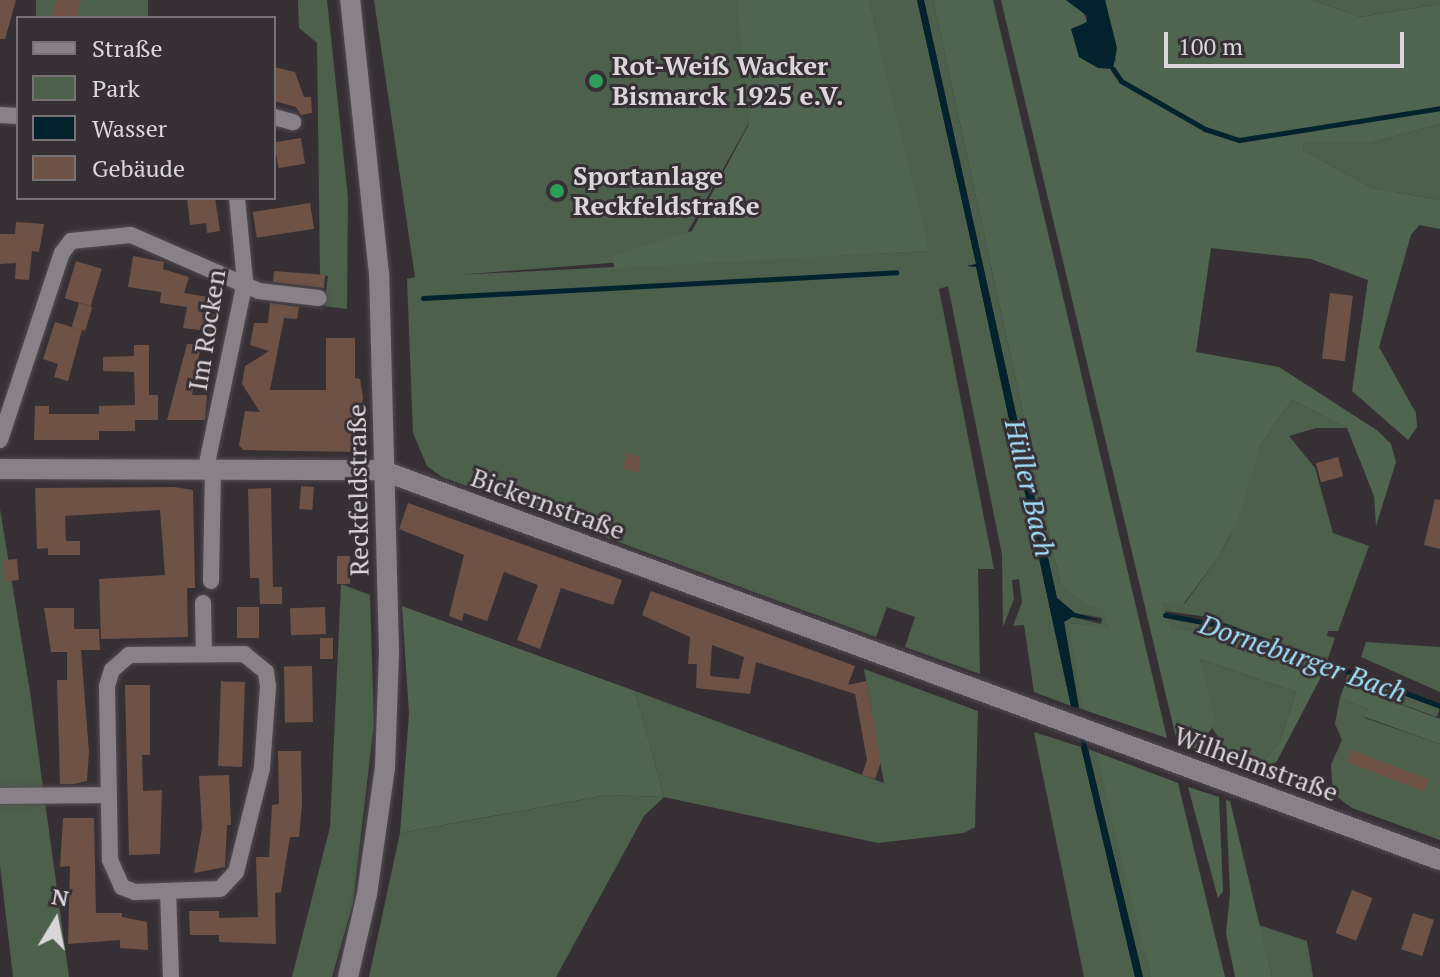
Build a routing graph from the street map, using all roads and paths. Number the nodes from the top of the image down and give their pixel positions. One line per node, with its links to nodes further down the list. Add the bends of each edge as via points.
1 (350, 0): 10 (street, Reckfeldstraße, via 379,274)
2 (276, 118): 3 (street)
3 (293, 122)
4 (237, 200): 5 (street, Im Rocken)
5 (245, 281): 6 (street, via 259,291); 7 (street, via 131,235 71,241 62,253); 8 (street, Im Rocken)
6 (319, 298)
7 (0, 440)
8 (210, 468): 9 (street, Bickernstraße); 10 (street, Bickernstraße); 11 (street, Im Rocken)
9 (0, 469)
10 (381, 470): 14 (street, Bickernstraße); 20 (street, Reckfeldstraße, via 388,726 367,894)
11 (211, 581)
12 (203, 603): 13 (street)
13 (204, 654): 15 (street, via 129,655 112,670 107,686); 18 (street, via 244,654 266,672 262,768 229,883 220,889)
14 (1048, 716): 17 (street, Wilhelmstraße)
15 (107, 795): 16 (street); 18 (street, via 113,877 135,892)
16 (0, 796)
17 (1440, 860)
18 (168, 891): 19 (street)
19 (171, 977)
20 (348, 977)

